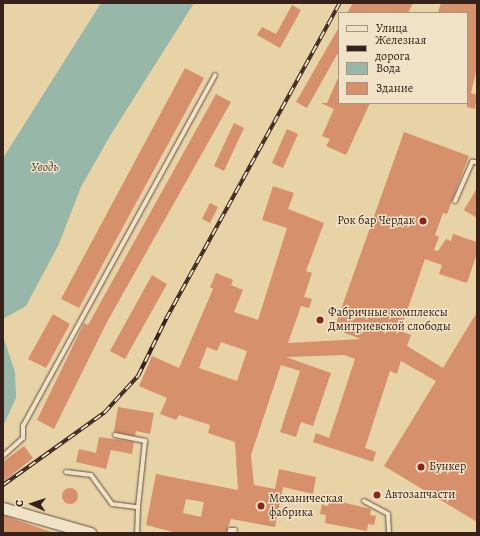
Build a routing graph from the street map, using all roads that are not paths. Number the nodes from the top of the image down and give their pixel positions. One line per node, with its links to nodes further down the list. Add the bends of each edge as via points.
1 (215, 75): 5 (lane, via 23,426 23,438)
2 (477, 162): 3 (lane, via 472,162)
3 (455, 201)
4 (115, 435): 8 (lane, via 145,441)
5 (3, 456)
6 (66, 472): 8 (lane, via 91,475 112,504)
7 (364, 501): 14 (lane, via 388,514)
8 (138, 507): 12 (lane)
9 (3, 508): 11 (main road)
10 (235, 530): 13 (lane, via 230,530)
11 (88, 533)
12 (137, 533)
13 (230, 533)
14 (389, 533)

